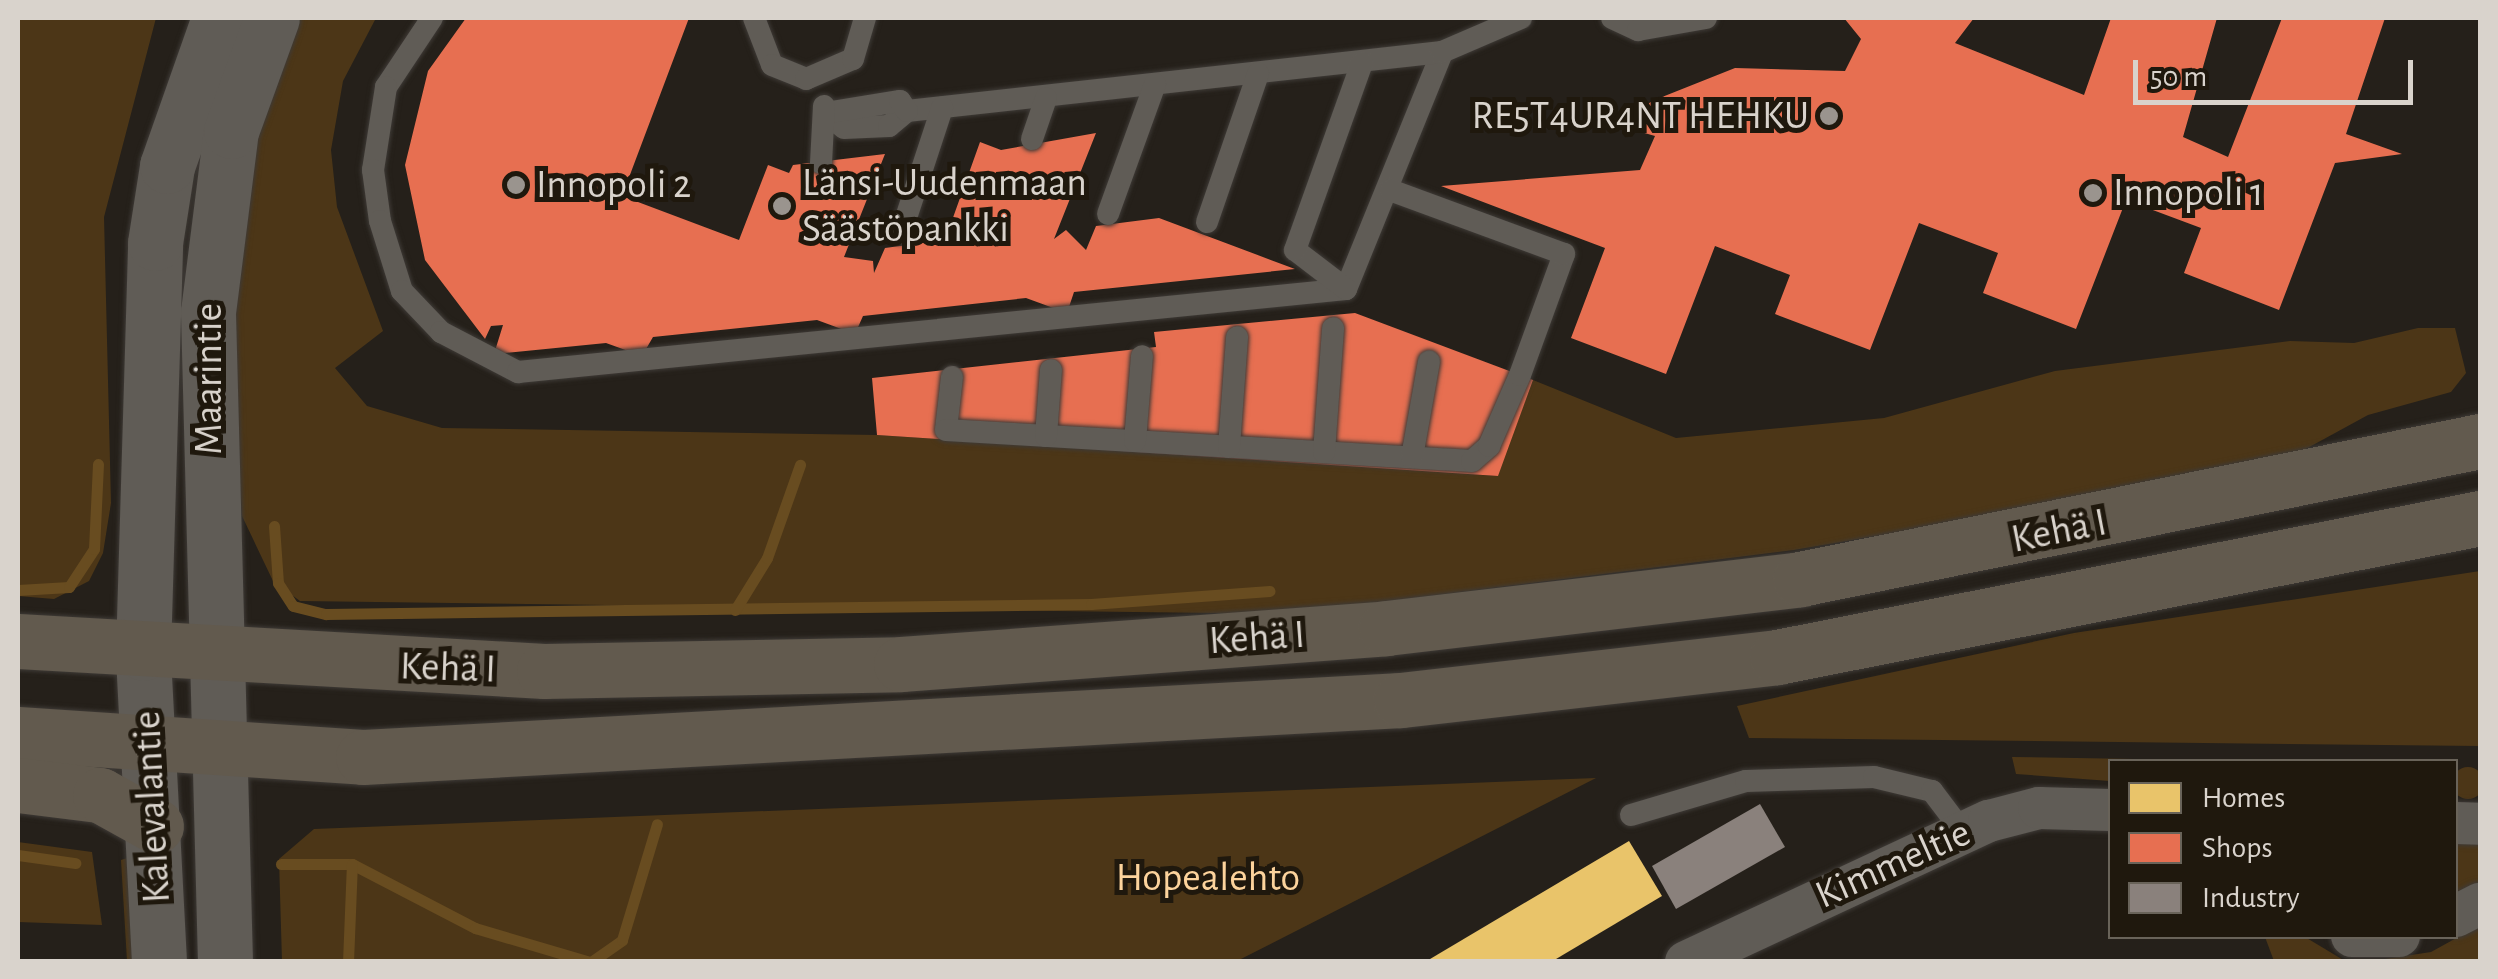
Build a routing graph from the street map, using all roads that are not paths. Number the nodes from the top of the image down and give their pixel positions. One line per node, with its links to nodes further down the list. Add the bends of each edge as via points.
1 (220, 18): 38 (main road, Maarintie, via 167,166 155,243)
2 (272, 18): 39 (main road, Maarintie, via 231,131 213,240 207,431)
3 (432, 18): 23 (lane, via 386,87 373,170 380,221 402,291 492,366 518,372)
4 (754, 18): 12 (lane, via 772,65)
5 (865, 18): 12 (lane, via 853,59)
6 (1521, 18): 9 (lane)
7 (1612, 18): 8 (lane, via 1638,30)
8 (1706, 18)
9 (1442, 52): 10 (lane); 19 (lane)
10 (1362, 62): 11 (lane); 23 (lane, via 1295,250)
11 (1258, 74): 13 (lane); 21 (lane)
12 (824, 78): 16 (lane)
13 (1155, 84): 14 (lane); 20 (lane)
14 (1046, 98): 15 (lane); 17 (lane)
15 (942, 108): 16 (lane, via 907,111 900,102); 22 (lane)
16 (824, 114): 18 (lane)
17 (1032, 139)
18 (820, 163)
19 (1390, 190): 23 (lane); 35 (lane, via 1564,254 1488,446 1472,461)
20 (1108, 214)
21 (1207, 222)
22 (901, 233)
23 (1346, 289)
24 (1332, 328): 34 (lane)
25 (1236, 336): 33 (lane)
26 (1142, 356): 32 (lane)
27 (1430, 362): 35 (lane)
28 (1051, 370): 30 (lane)
29 (952, 376): 30 (lane, via 946,430)
30 (1046, 436): 32 (lane)
31 (2480, 441): 39 (highway, Kehä I, via 1818,576 1386,628 902,664 544,671)
32 (1135, 442): 33 (lane)
33 (1229, 447): 34 (lane)
34 (1324, 452): 35 (lane)
35 (1412, 458)
36 (2480, 518): 42 (highway, Kehä I, via 1796,654 1401,700 528,752)
37 (18, 642): 38 (highway, Kehä I)
38 (143, 653): 39 (highway, Kehä I); 41 (main road, Kalevalantie)
39 (216, 658): 42 (main road, Maarintie)
40 (18, 734): 41 (highway, Kehä I)
41 (152, 744): 42 (highway, Kehä I); 46 (main road, Kalevalantie)
42 (220, 749): 50 (main road, Kalevalantie)
43 (18, 785): 46 (highway, via 100,795)
44 (2108, 810): 47 (street, Kimmeltie, via 2039,808)
45 (1630, 815): 47 (lane, via 1746,781 1874,776 1932,791)
46 (156, 826): 49 (main road, Kalevalantie)
47 (1963, 832): 48 (street, Kimmeltie)
48 (1694, 958)
49 (159, 962)
50 (225, 962)

